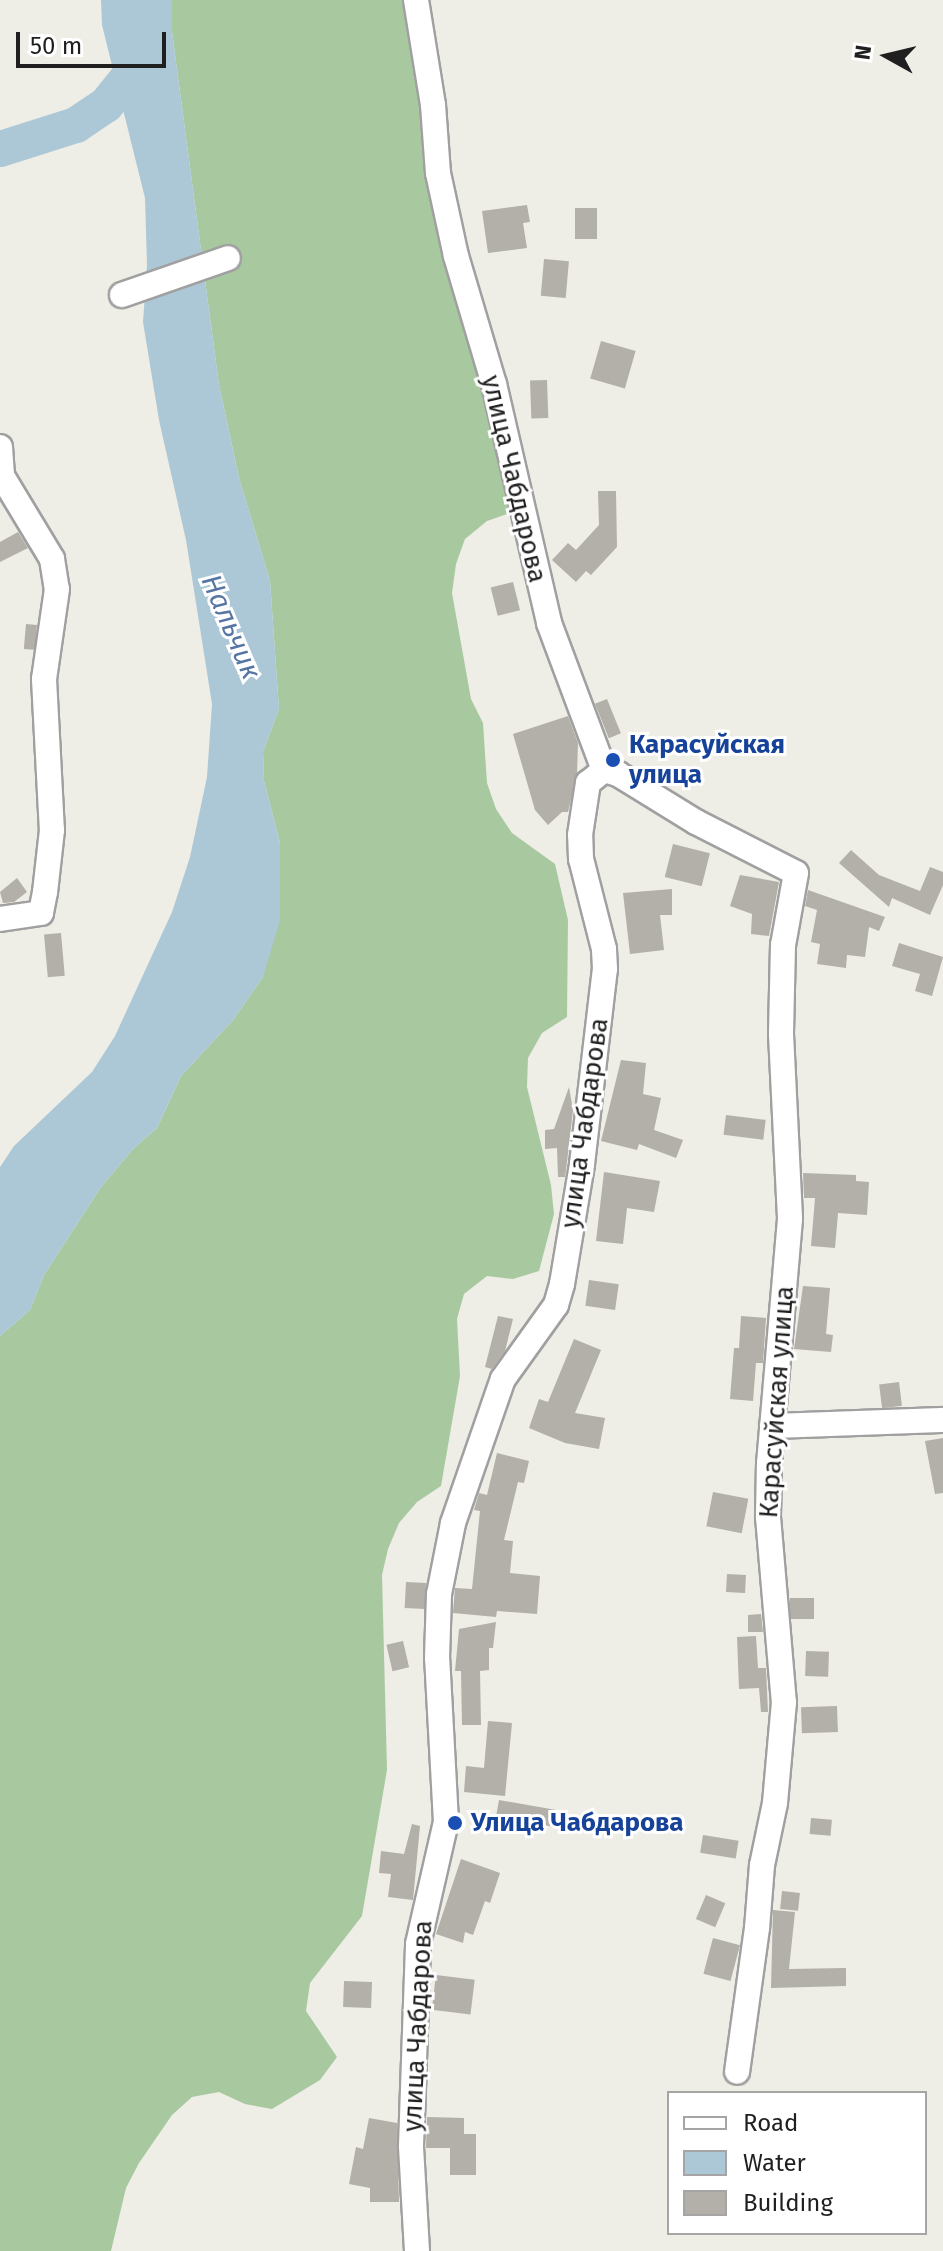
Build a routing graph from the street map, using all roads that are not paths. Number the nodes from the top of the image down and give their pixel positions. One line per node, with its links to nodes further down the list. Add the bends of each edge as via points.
1 (416, 0): 5 (street, улица Чабдарова, via 438,173 456,256 494,384 549,623)
2 (225, 260): 3 (street)
3 (124, 295)
4 (0, 447): 6 (street, via 2,476 52,559 57,589 44,679 52,830 45,892 41,913)
5 (604, 770): 8 (street, Карасуйская улица, via 796,873 783,945 781,1034 790,1219); 10 (street, улица Чабдарова, via 588,783 581,822 581,859 605,969 562,1284 556,1305 503,1379 453,1523 439,1594 437,1673 446,1822 418,1944 411,2146)
6 (0, 919)
7 (943, 1420): 8 (street)
8 (772, 1426): 9 (street, Карасуйская улица, via 768,1517 782,1729)
9 (737, 2072)
10 (417, 2251)

